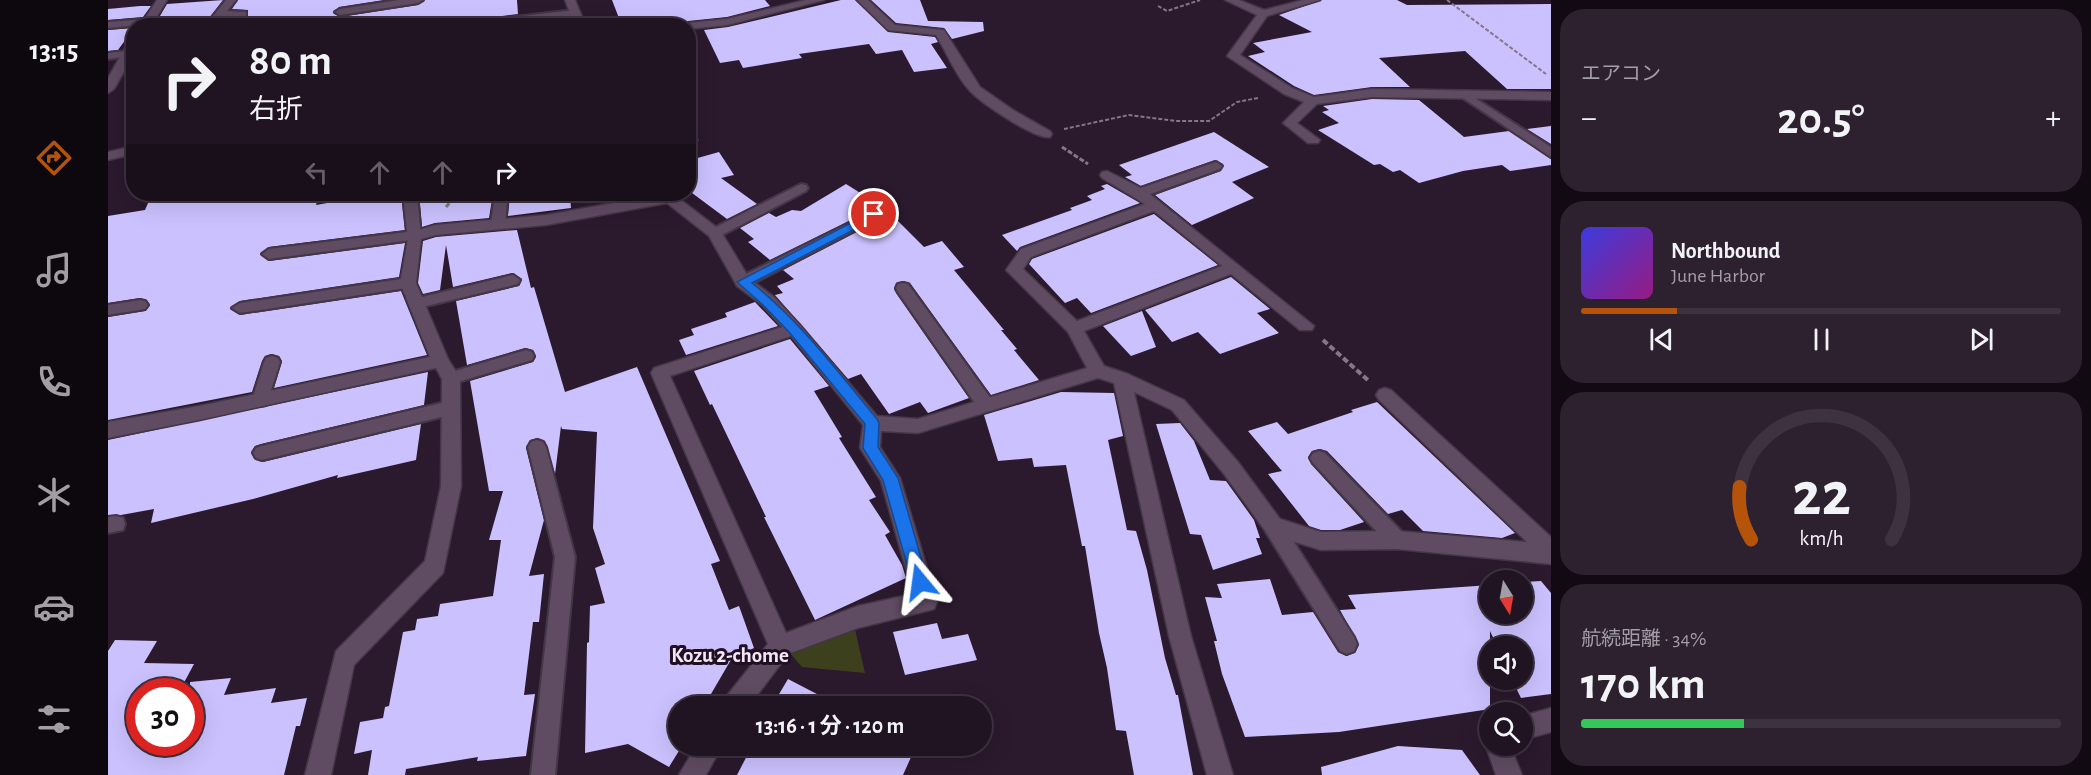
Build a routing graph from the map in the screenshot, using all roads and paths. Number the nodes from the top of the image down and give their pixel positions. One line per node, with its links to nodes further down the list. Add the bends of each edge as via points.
1 (162, 0): 18 (street)
2 (231, 0): 15 (lane)
3 (418, 0): 11 (lane)
4 (570, 0): 14 (street)
5 (819, 0): 24 (street, via 727,22)
6 (862, 0): 34 (street, via 892,28 940,32 975,89)
7 (1200, 0): 12 (path, via 1167,11)
8 (1230, 0): 17 (street)
9 (1315, 0): 17 (street)
10 (1447, 0): 28 (path)
11 (377, 3): 13 (lane)
12 (1158, 6)
13 (340, 12)
14 (575, 13): 20 (lane); 21 (street)
15 (219, 14): 16 (lane); 19 (lane)
16 (242, 14)
17 (1263, 14): 30 (street, via 1233,56)
18 (150, 18)
19 (216, 18)
20 (531, 18)
21 (577, 18)
22 (108, 25): 23 (lane)
23 (126, 25)
24 (696, 25)
25 (126, 54): 26 (lane)
26 (108, 56)
27 (126, 56): 29 (street)
28 (1551, 79)
29 (108, 89)
30 (1288, 91): 33 (street); 34 (path, via 1237,102 1209,121 1130,115)
31 (1464, 94): 32 (street); 33 (street, via 1372,93); 37 (lane)
32 (1551, 96)
33 (1313, 101): 35 (street, via 1289,123)
34 (1045, 134): 40 (path)
35 (1312, 140)
36 (126, 152): 38 (street)
37 (1551, 153)
38 (108, 156)
39 (1216, 166): 42 (lane)
40 (1107, 175): 42 (street)
41 (801, 188): 50 (lane)
42 (1140, 193): 47 (street)
43 (411, 201): 51 (lane)
44 (500, 201): 49 (lane)
45 (642, 201): 49 (street, via 546,220)
46 (675, 201): 50 (street)
47 (1155, 206): 53 (street); 63 (street, via 1026,254 1014,270)
48 (874, 214): 55 (lane)
49 (498, 223): 51 (street)
50 (715, 233): 55 (street)
51 (414, 236): 52 (lane); 56 (street)
52 (269, 254)
53 (1233, 268): 62 (street); 63 (street)
54 (513, 280): 58 (lane)
55 (743, 282): 64 (street)
56 (408, 283): 58 (street); 60 (lane)
57 (903, 288): 73 (lane)
58 (418, 303): 66 (street)
59 (140, 305): 61 (lane)
60 (240, 308)
61 (108, 310)
62 (1306, 326): 71 (path)
63 (1074, 328): 68 (street)
64 (794, 329): 75 (street); 84 (street, via 660,373)
65 (526, 356): 69 (lane)
66 (440, 361): 69 (street); 72 (street)
67 (272, 362): 72 (lane)
68 (1098, 371): 70 (street); 73 (street)
69 (451, 378): 74 (street)
70 (1122, 378): 80 (street, via 1178,405); 93 (street, via 1180,636)
71 (1385, 396): 82 (street)
72 (260, 400): 76 (street)
73 (985, 404): 75 (street, via 918,426)
74 (450, 408): 78 (lane); 90 (street, via 451,486 435,566 344,659)
75 (872, 423): 84 (street, via 870,448 890,478 926,602 858,617)
76 (108, 430)
77 (537, 447): 91 (lane, via 566,557)
78 (262, 453)
79 (1319, 458): 81 (lane)
80 (1273, 526): 81 (street, via 1321,541); 83 (lane)
81 (1397, 540): 82 (street)
82 (1551, 552)
83 (1347, 644)
84 (780, 646): 85 (street)
85 (742, 696)
86 (1551, 720): 87 (street)
87 (1533, 725)
88 (704, 756): 92 (street)
89 (1502, 756): 94 (street)
90 (318, 775)
91 (543, 775)
92 (692, 775)
93 (1220, 775)
94 (1509, 775)

